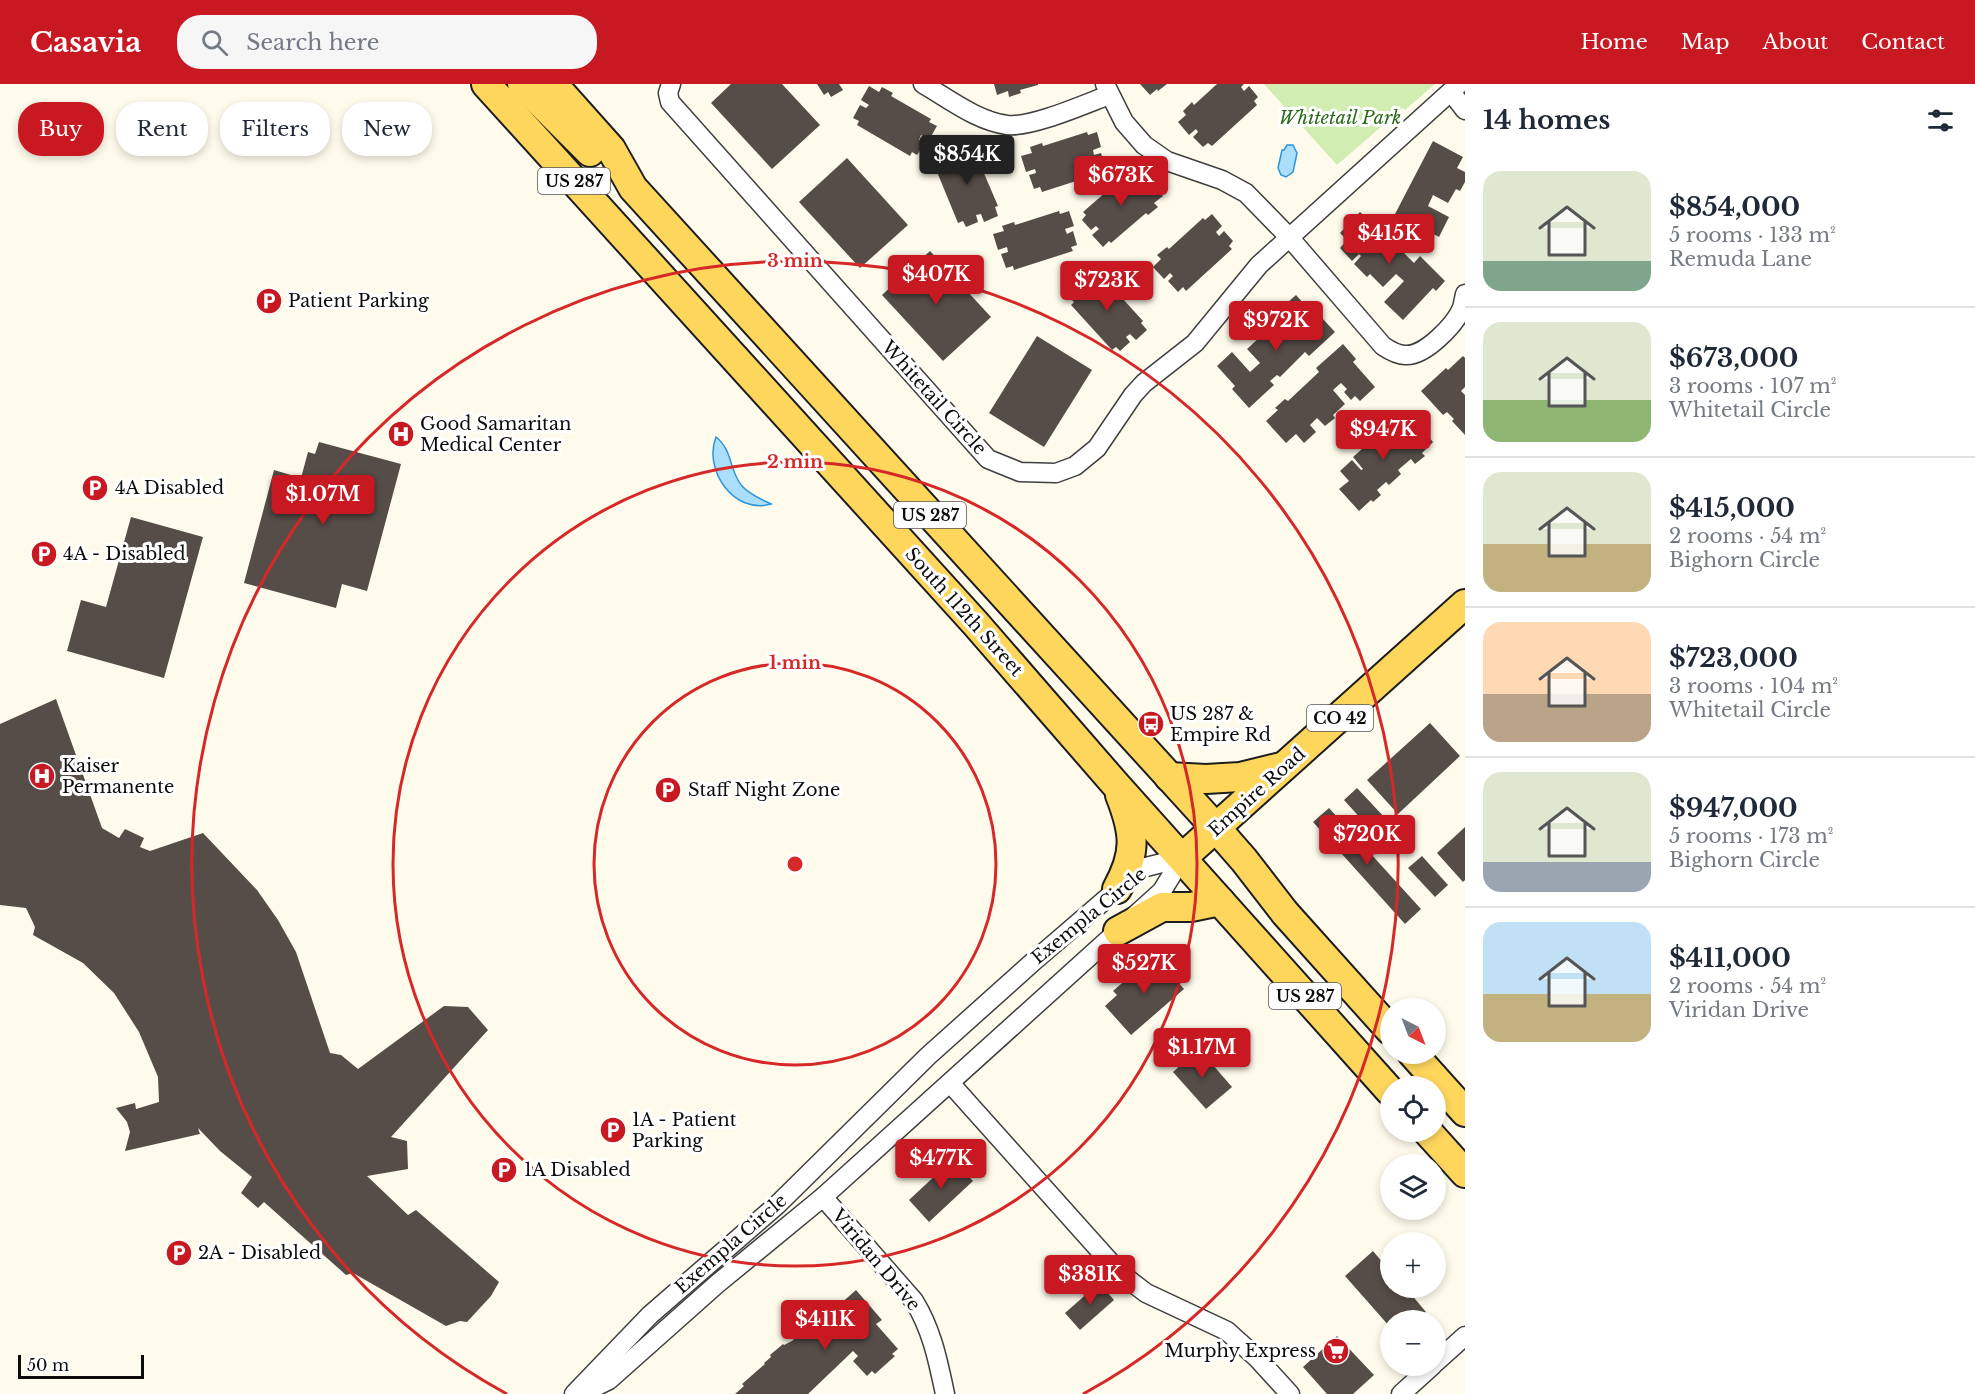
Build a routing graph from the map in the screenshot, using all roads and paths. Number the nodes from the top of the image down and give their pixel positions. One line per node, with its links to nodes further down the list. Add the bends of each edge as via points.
1 (486, 84): 15 (main road, South 112th Street / US 287, via 976,624)
2 (522, 84): 9 (main road, via 602,164)
3 (553, 84): 9 (main road, US 287, via 611,149)
4 (670, 84): 10 (street, Whitetail Circle, via 670,102 988,459 1020,472 1056,473 1075,466 1097,447 1144,383 1195,343 1259,265)
5 (923, 84): 7 (street, via 978,116 1008,125 1045,119)
6 (1455, 88): 8 (street); 10 (street, Whitetail Circle)
7 (1107, 89): 10 (street, via 1124,122 1144,145 1167,161 1222,180 1246,193)
8 (1465, 110)
9 (633, 188): 14 (main road, US 287)
10 (1289, 237): 11 (street, via 1389,351 1405,356 1420,352 1451,324)
11 (1465, 294)
12 (1465, 604): 13 (main road, Empire Road / CO 42)
13 (1286, 766): 14 (main road, via 1240,777); 16 (main road, Empire Road / CO 42)
14 (1169, 777): 16 (main road, US 287)
15 (1116, 785): 17 (main road, South 112th Street / US 287); 18 (main road, via 1133,841 1130,863)
16 (1216, 828): 17 (main road, Empire Road / CO 42); 21 (main road, US 287)
17 (1182, 858): 18 (street, Exempla Circle, via 1142,868); 19 (main road, South 112th Street / US 287); 20 (street, Exempla Circle, via 1162,891)
18 (1118, 890): 32 (street, Exempla Circle, via 928,1056 777,1205 650,1315)
19 (1220, 901): 20 (main road, via 1162,907); 23 (main road, South 112th Street / US 287)
20 (1118, 931): 24 (street, Exempla Circle)
21 (1380, 1018)
22 (1422, 1064): 25 (main road)
23 (1380, 1079)
24 (950, 1083): 28 (street, Exempla Circle); 35 (street, via 1120,1273 1146,1293 1227,1330)
25 (1465, 1112)
26 (1437, 1142): 27 (main road)
27 (1465, 1173)
28 (823, 1197): 33 (street, Exempla Circle, via 609,1380); 34 (street, Viridan Drive, via 914,1301 935,1346)
29 (1465, 1336): 30 (street)
30 (1446, 1353)
31 (1421, 1376): 36 (street)
32 (574, 1394)
33 (581, 1394)
34 (945, 1394)
35 (1290, 1394)
36 (1401, 1394)

